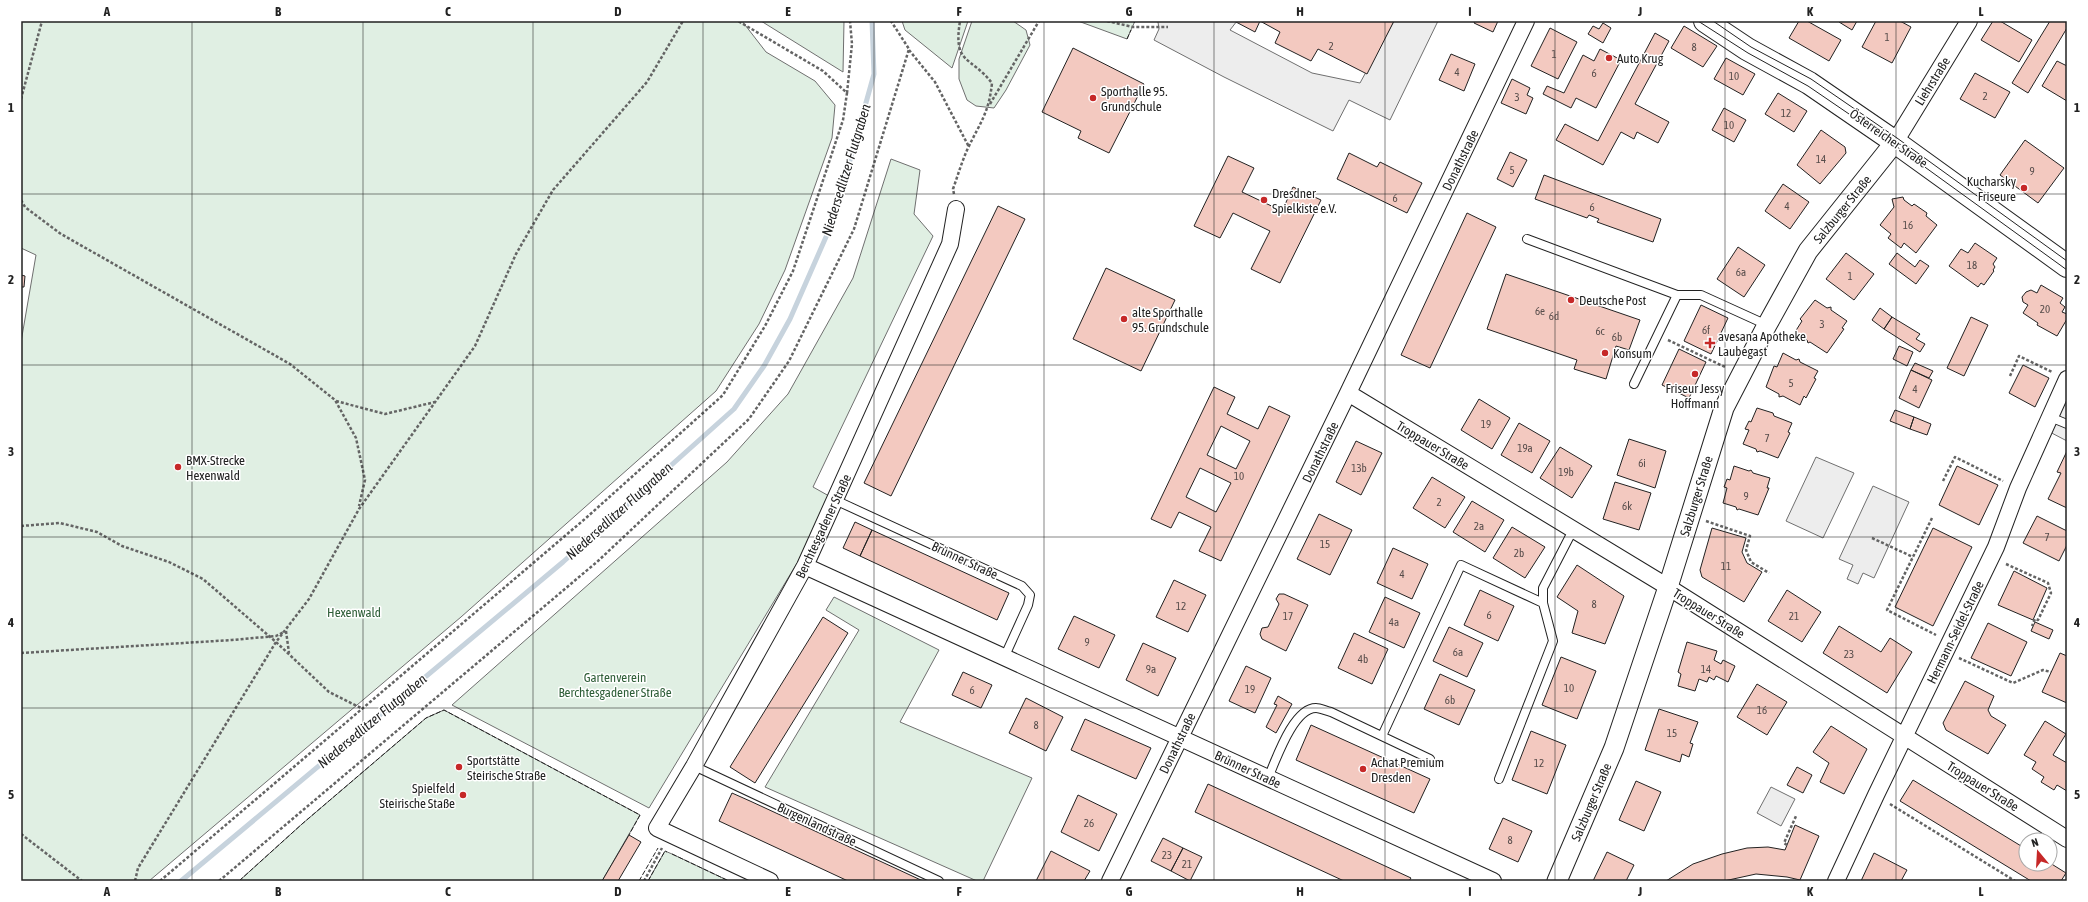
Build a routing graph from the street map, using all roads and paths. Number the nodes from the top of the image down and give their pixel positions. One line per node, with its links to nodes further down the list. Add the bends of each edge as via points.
1 (42, 21): 15 (path)
2 (683, 21): 33 (path, via 647,82 553,190 516,254 475,346)
3 (738, 21): 14 (path, via 823,72)
4 (850, 21): 14 (path, via 852,44)
5 (891, 21): 13 (path)
6 (960, 21): 16 (path, via 958,47 965,59 984,73 992,83)
7 (1039, 21): 16 (path)
8 (1107, 21): 12 (path, via 1133,27)
9 (1526, 21): 31 (street, Donathstraße)
10 (1705, 21): 17 (main road, Österreicher Straße, via 1809,83)
11 (1969, 21): 17 (street, Liehrstraße)
12 (1168, 26)
13 (909, 49): 18 (path, via 935,82); 78 (path, via 854,229 789,361 749,419 598,561)
14 (847, 93): 61 (path, via 843,120 794,271 765,326 723,394 586,518)
15 (21, 99)
16 (988, 108): 18 (path)
17 (1895, 142): 23 (main road, Österreicher Straße); 25 (street, Salzburger Straße, via 1808,251)
18 (969, 147): 19 (path)
19 (953, 189)
20 (21, 200): 32 (path, via 25,208 61,234 290,364)
21 (956, 209): 38 (street, Berchtesgadener Straße, via 950,244)
22 (1527, 239): 24 (lane)
23 (2067, 266)
24 (1678, 294): 25 (lane, via 1701,295); 26 (lane)
25 (1766, 324): 27 (street, Salzburger Straße)
26 (1658, 335): 27 (path); 30 (lane)
27 (1740, 374): 40 (street, Salzburger Straße, via 1724,408)
28 (2010, 376): 29 (path, via 2019,356)
29 (2067, 379): 34 (street, Hermann-Seidel-Straße)
30 (1634, 384)
31 (1348, 393): 43 (street, Troppauer Straße); 64 (street, Donathstraße)
32 (335, 400): 33 (path, via 385,414); 39 (path, via 356,438 365,480)
33 (436, 402): 39 (path)
34 (2050, 417): 35 (lane); 37 (street, Hermann-Seidel-Straße)
35 (2067, 424)
36 (1943, 482): 37 (path, via 1955,457)
37 (2018, 488): 46 (street, Hermann-Seidel-Straße)
38 (835, 500): 47 (street, Berchtesgadener Straße); 59 (lane, Brünner Straße, via 1022,586 1030,595 1028,605)
39 (359, 508): 52 (path, via 309,599)
40 (1690, 516): 48 (path, via 1750,536 1746,550 1751,562); 49 (street, Salzburger Straße)
41 (1932, 518): 45 (path)
42 (21, 526): 54 (path, via 60,523 97,532 122,546 169,562 203,579)
43 (1573, 530): 49 (street, Troppauer Straße); 50 (lane, via 1543,588)
44 (1872, 538): 45 (path)
45 (1913, 557): 53 (path, via 1887,610)
46 (1991, 558): 51 (path, via 2048,583 2050,593 2038,620 2035,619); 56 (street, Hermann-Seidel-Straße)
47 (805, 566): 59 (street, Brünner Straße); 66 (street, Berchtesgadener Straße)
48 (1769, 573)
49 (1668, 587): 63 (street, Troppauer Straße); 84 (street, Salzburger Straße, via 1614,748)
50 (1543, 603): 62 (lane, via 1461,565); 68 (lane, via 1553,641)
51 (2032, 626)
52 (286, 630): 54 (path); 55 (path); 58 (path, via 287,649)
53 (1930, 632)
54 (270, 637): 55 (path); 57 (path)
55 (276, 642): 58 (path); 76 (path, via 138,868)
56 (1946, 652): 60 (path, via 2013,683 2043,670); 63 (street, Hermann-Seidel-Straße)
57 (21, 653)
58 (290, 655): 61 (path, via 328,692)
59 (1004, 658): 64 (street, Brünner Straße)
60 (2051, 672)
61 (363, 709): 77 (path)
62 (1382, 736): 65 (lane); 67 (lane, via 1331,712 1315,708 1302,714 1294,723)
63 (1905, 737): 69 (street, Hermann-Seidel-Straße); 73 (street, Troppauer Straße)
64 (1180, 738): 67 (street, Brünner Straße); 82 (street, Donathstraße)
65 (1430, 759)
66 (694, 766): 71 (street, Berchtesgadener Straße); 81 (lane, Burgenlandstraße)
67 (1268, 778): 83 (street, Brünner Straße)
68 (1500, 779)
69 (1876, 795): 85 (street, Hermann-Seidel-Straße); 86 (path)
70 (1796, 816): 74 (path, via 1784,843)
71 (658, 829): 79 (path, via 662,849); 80 (street)
72 (21, 834): 75 (path)
73 (2067, 839)
74 (1787, 845)
75 (82, 881)
76 (135, 881)
77 (160, 881)
78 (219, 881)
79 (644, 881)
80 (770, 881)
81 (939, 881)
82 (1110, 881)
83 (1492, 881)
84 (1556, 881)
85 (1836, 881)
86 (2015, 881)

